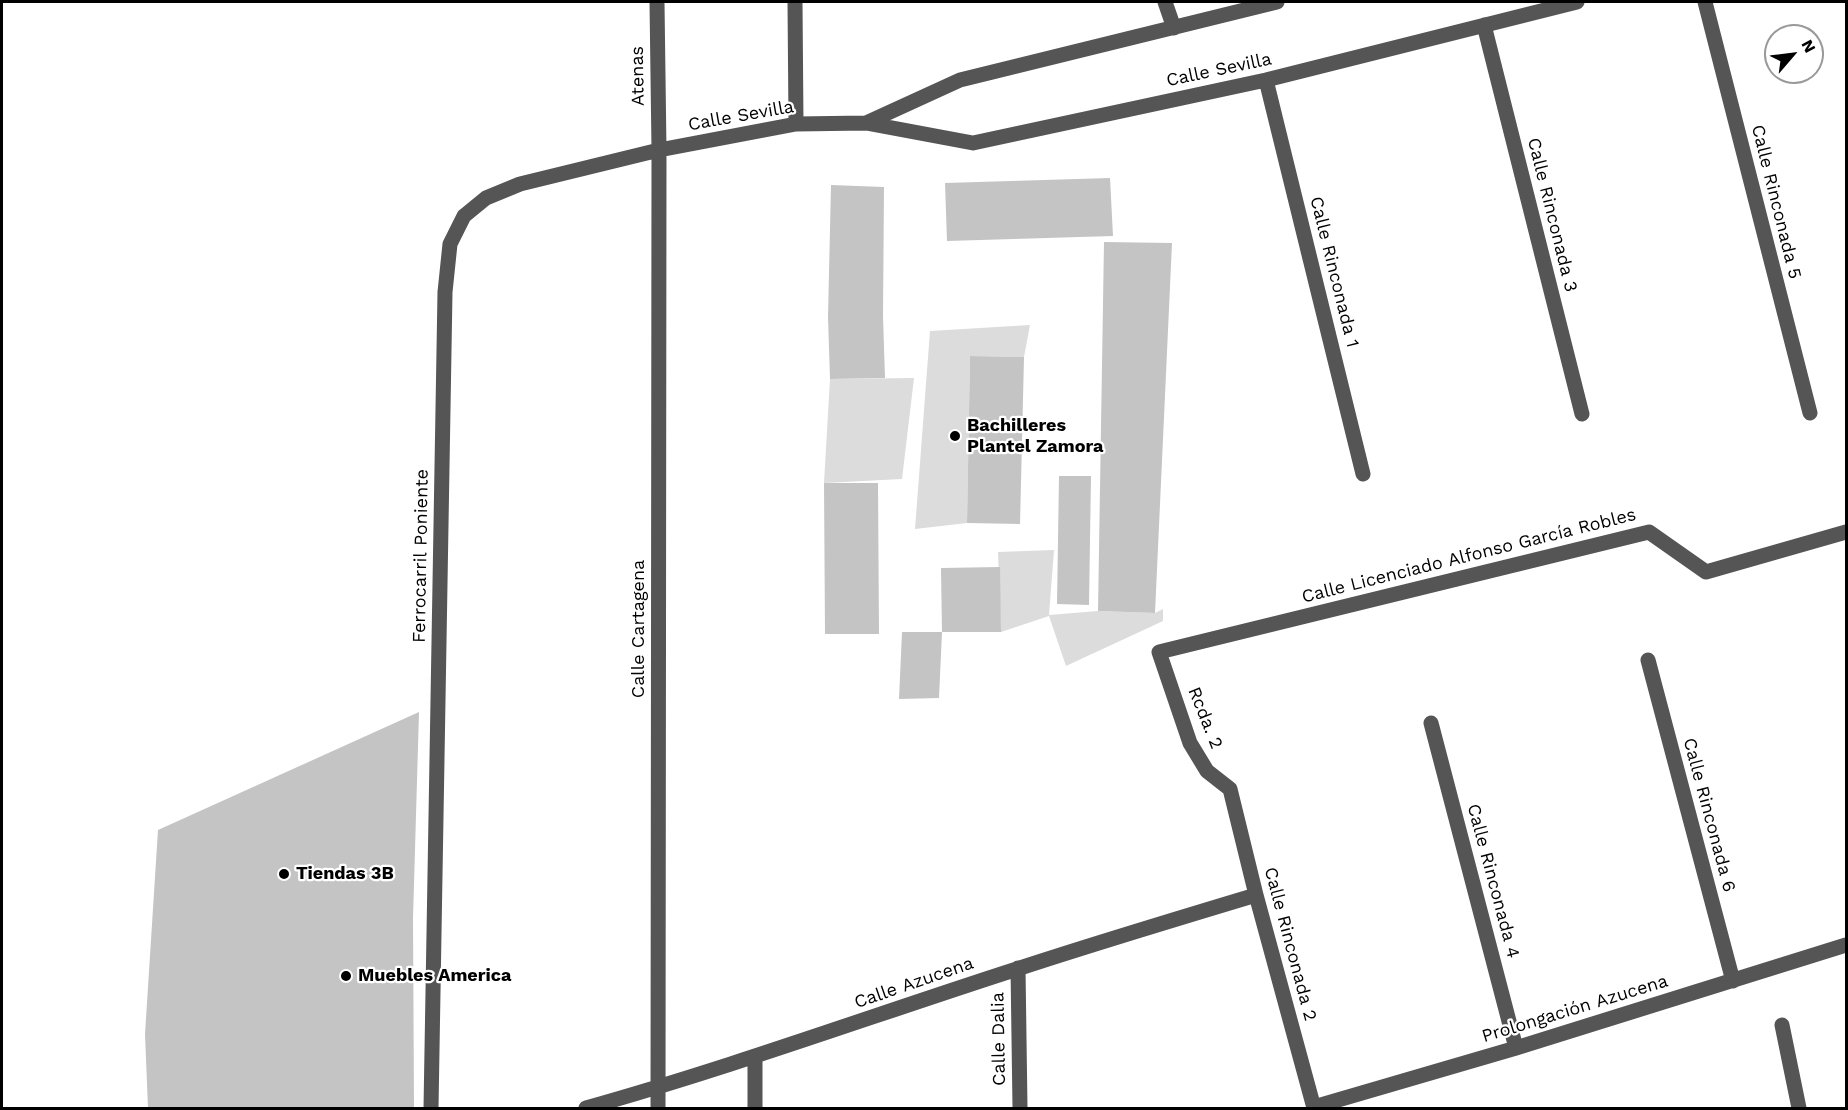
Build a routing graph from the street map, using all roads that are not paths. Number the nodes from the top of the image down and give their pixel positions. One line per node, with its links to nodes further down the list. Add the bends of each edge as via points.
1 (657, 2): 13 (street, Atenas)
2 (795, 2): 12 (street)
3 (1164, 2): 9 (street)
4 (1277, 2): 9 (street, Calle Sevilla)
5 (1577, 2): 7 (street, Calle Sevilla)
6 (1705, 2): 14 (street, Calle Rinconada 5)
7 (1545, 5): 8 (street, Calle Sevilla)
8 (1484, 25): 10 (street, Calle Sevilla); 15 (street, Calle Rinconada 3)
9 (1174, 28): 11 (street, Calle Sevilla, via 960,80)
10 (1266, 80): 11 (street, Calle Sevilla, via 973,143); 16 (street, Calle Rinconada 1)
11 (867, 123): 12 (street, Calle Sevilla)
12 (796, 124): 13 (street, Calle Sevilla)
13 (658, 150): 29 (street, Calle Cartagena); 30 (street, Ferrocarril Poniente, via 519,184 486,198 464,216 450,244 445,304)
14 (1810, 413)
15 (1582, 414)
16 (1364, 474)
17 (1846, 532): 18 (street, Calle Licenciado Alfonso García Robles, via 1706,572 1649,532)
18 (1159, 652): 21 (street, Rcda. 2, via 1191,743 1206,771)
19 (1648, 660): 25 (street, Calle Rinconada 6)
20 (1431, 723): 27 (street, Calle Rinconada 4)
21 (1230, 789): 22 (street, Calle Rinconada 2)
22 (1256, 895): 24 (street, Calle Azucena); 35 (street, Calle Rinconada 2)
23 (1846, 945): 25 (street, Prolongación Azucena)
24 (1018, 968): 28 (street, Calle Azucena); 34 (street, Calle Dalia)
25 (1733, 981): 27 (street, Prolongación Azucena)
26 (1782, 1024): 36 (street)
27 (1516, 1048): 35 (street, Prolongación Azucena)
28 (755, 1057): 29 (street, Calle Azucena); 33 (street)
29 (658, 1088): 31 (street, Calle Azucena); 32 (street, Calle Cartagena)
30 (431, 1108)
31 (586, 1108)
32 (658, 1108)
33 (755, 1108)
34 (1020, 1108)
35 (1314, 1108)
36 (1799, 1108)

